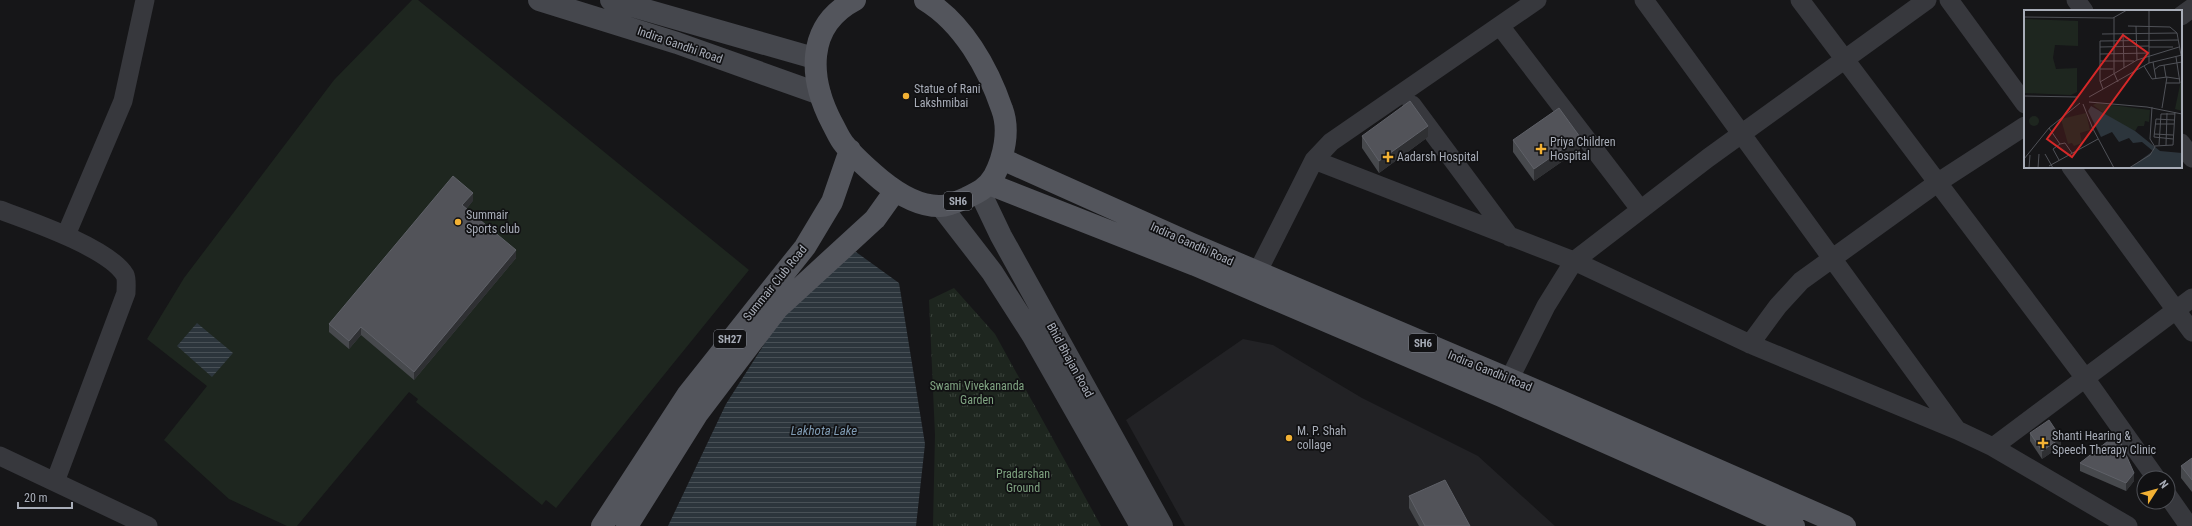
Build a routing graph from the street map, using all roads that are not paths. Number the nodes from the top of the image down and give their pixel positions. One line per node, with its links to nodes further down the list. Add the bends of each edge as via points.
1 (146, 0): 35 (street, via 123,101)
2 (539, 0): 19 (main road, Indira Gandhi Road, via 677,43)
3 (611, 0): 16 (main road, Indira Gandhi Road)
4 (925, 0): 26 (main road, via 949,20 976,54 989,76 1003,111 1006,136)
5 (1537, 0): 15 (street)
6 (1644, 0): 22 (street)
7 (1800, 0): 17 (street)
8 (1927, 0): 17 (street)
9 (1949, 0): 20 (street)
10 (2076, 0): 13 (street)
11 (847, 2): 16 (main road, SH6, via 820,36)
12 (2192, 8): 14 (street)
13 (2083, 10)
14 (2182, 15)
15 (1500, 26): 18 (street); 33 (street)
16 (814, 58): 19 (main road, SH6)
17 (1844, 60): 22 (street); 29 (street)
18 (1403, 93): 27 (street, via 1331,142); 36 (street)
19 (820, 94): 24 (main road, SH6, via 840,137)
20 (2024, 103)
21 (2024, 127): 29 (street)
22 (1742, 134): 33 (street); 37 (street)
23 (2182, 144): 25 (street)
24 (850, 150): 31 (main road, SH6); 53 (main road, Summair Club Road / SH27, via 832,202 805,247 688,394)
25 (2192, 158)
26 (1002, 159): 30 (main road); 39 (main road, Indira Gandhi Road / SH6)
27 (1314, 160): 36 (street); 39 (street)
28 (2072, 168): 41 (street)
29 (1937, 183): 37 (street); 44 (street)
30 (985, 188): 32 (main road, SH6); 45 (main road, Indira Gandhi Road / SH6, via 1195,265); 56 (main road, Bhid Bhajan Road, via 1001,236)
31 (895, 191): 32 (main road, SH6, via 920,204); 54 (main road, Summair Club Road / SH27, via 874,219 777,310 698,413)
32 (941, 206): 55 (main road, Bhid Bhajan Road, via 992,272 1033,336)
33 (1640, 209): 38 (street)
34 (0, 210): 35 (street)
35 (66, 235): 50 (street, via 117,265 126,276 126,293)
36 (1510, 237): 38 (street)
37 (1834, 258): 43 (street, via 1802,281 1778,306); 46 (street)
38 (1574, 261): 43 (street); 45 (street, via 1546,306)
39 (1257, 273): 45 (main road, Indira Gandhi Road / SH6)
40 (2192, 298): 41 (street)
41 (2176, 310): 42 (street); 44 (street)
42 (2192, 332)
43 (1750, 344): 46 (street)
44 (2086, 378): 47 (street); 49 (street)
45 (1505, 388): 57 (main road, Indira Gandhi Road / SH6); 58 (main road, Indira Gandhi Road / SH6)
46 (1957, 430): 47 (street)
47 (1993, 447): 59 (street)
48 (0, 456): 50 (street)
49 (2150, 470)
50 (55, 482): 52 (street)
51 (2176, 507): 60 (street)
52 (148, 526)
53 (602, 526)
54 (627, 526)
55 (1141, 526)
56 (1162, 526)
57 (1794, 526)
58 (1845, 526)
59 (2128, 526)
60 (2189, 526)

